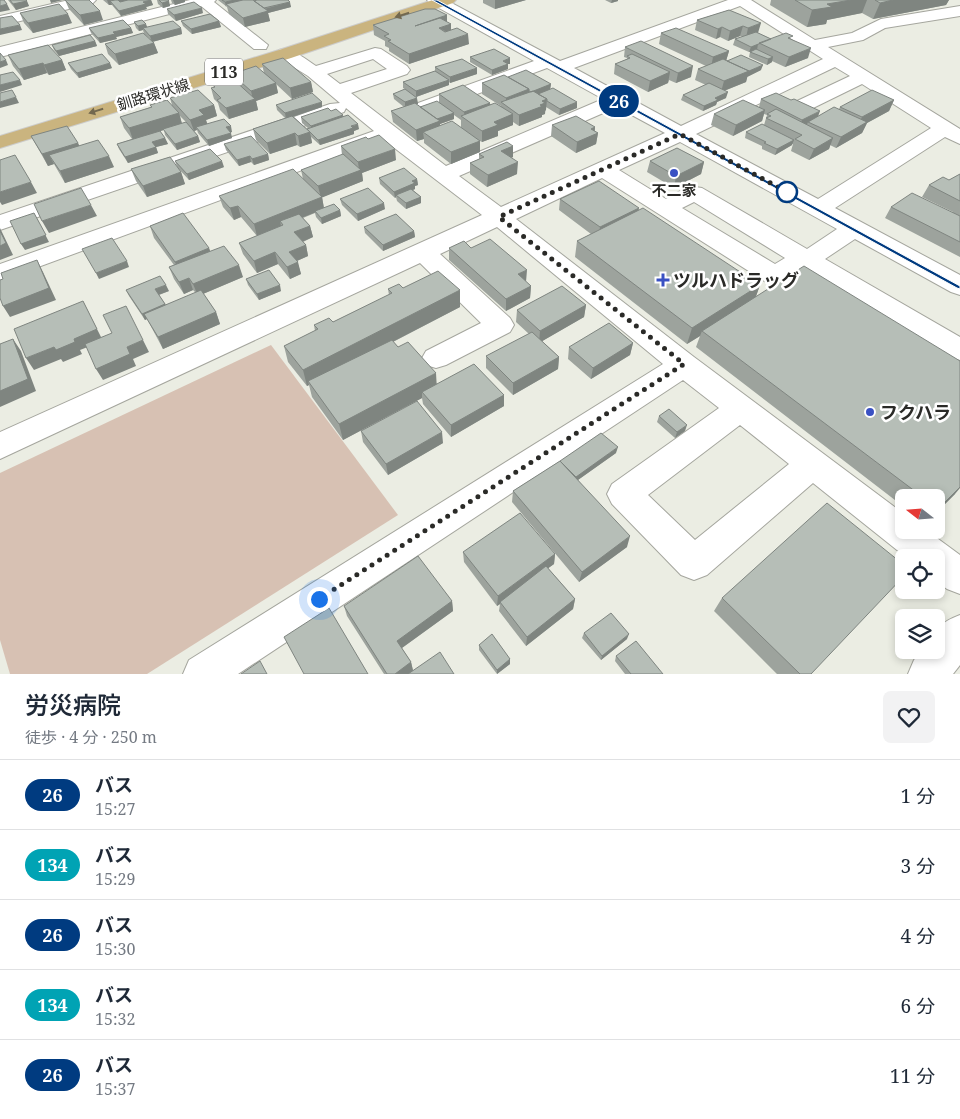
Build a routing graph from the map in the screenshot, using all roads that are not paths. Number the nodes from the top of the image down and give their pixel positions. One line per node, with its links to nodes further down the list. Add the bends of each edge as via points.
1 (88, 0): 7 (street)
2 (205, 0): 11 (street); 14 (street)
3 (406, 0): 11 (main road, 釧路環状線 / 113)
4 (441, 1): 15 (main road, 釧路環状線 / 113, one-way to 15); 17 (street)
5 (736, 1): 8 (street); 12 (street)
6 (958, 12): 12 (street, via 881,24 857,37)
7 (0, 21)
8 (663, 29): 9 (street); 10 (street)
9 (680, 37)
10 (628, 42): 13 (street); 17 (street)
11 (260, 45): 23 (main road, 釧路環状線 / 113)
12 (813, 45): 16 (street)
13 (645, 50)
14 (0, 52)
15 (285, 54): 18 (street); 27 (main road, 釧路環状線 / 113, one-way to 27)
16 (836, 60): 19 (street); 26 (street)
17 (553, 65): 21 (street); 24 (street)
18 (314, 72): 20 (street); 20 (street, via 375,52 401,70)
19 (863, 77): 22 (street); 25 (street)
20 (345, 97): 24 (street); 32 (street)
21 (618, 100): 26 (street); 29 (street)
22 (802, 106)
23 (0, 126)
24 (383, 128): 29 (street); 36 (street)
25 (952, 133): 30 (street)
26 (680, 134): 28 (street); 30 (street)
27 (0, 142)
28 (603, 170): 31 (street); 35 (street, via 666,208 694,193)
29 (444, 175): 31 (street)
30 (818, 209): 33 (street)
31 (499, 217): 34 (street); 40 (street)
32 (0, 222)
33 (854, 229): 35 (street); 37 (street)
34 (424, 252): 39 (street, via 500,325); 42 (street)
35 (805, 259): 38 (street)
36 (0, 273)
37 (960, 286)
38 (960, 350)
39 (436, 358)
40 (684, 364): 41 (street); 48 (street)
41 (741, 408): 43 (street); 43 (street, via 624,494 694,563)
42 (0, 446)
43 (813, 463): 44 (street)
44 (924, 549)
45 (945, 565): 46 (street)
46 (960, 577)
47 (960, 634): 49 (street)
48 (203, 674)
49 (928, 674)

